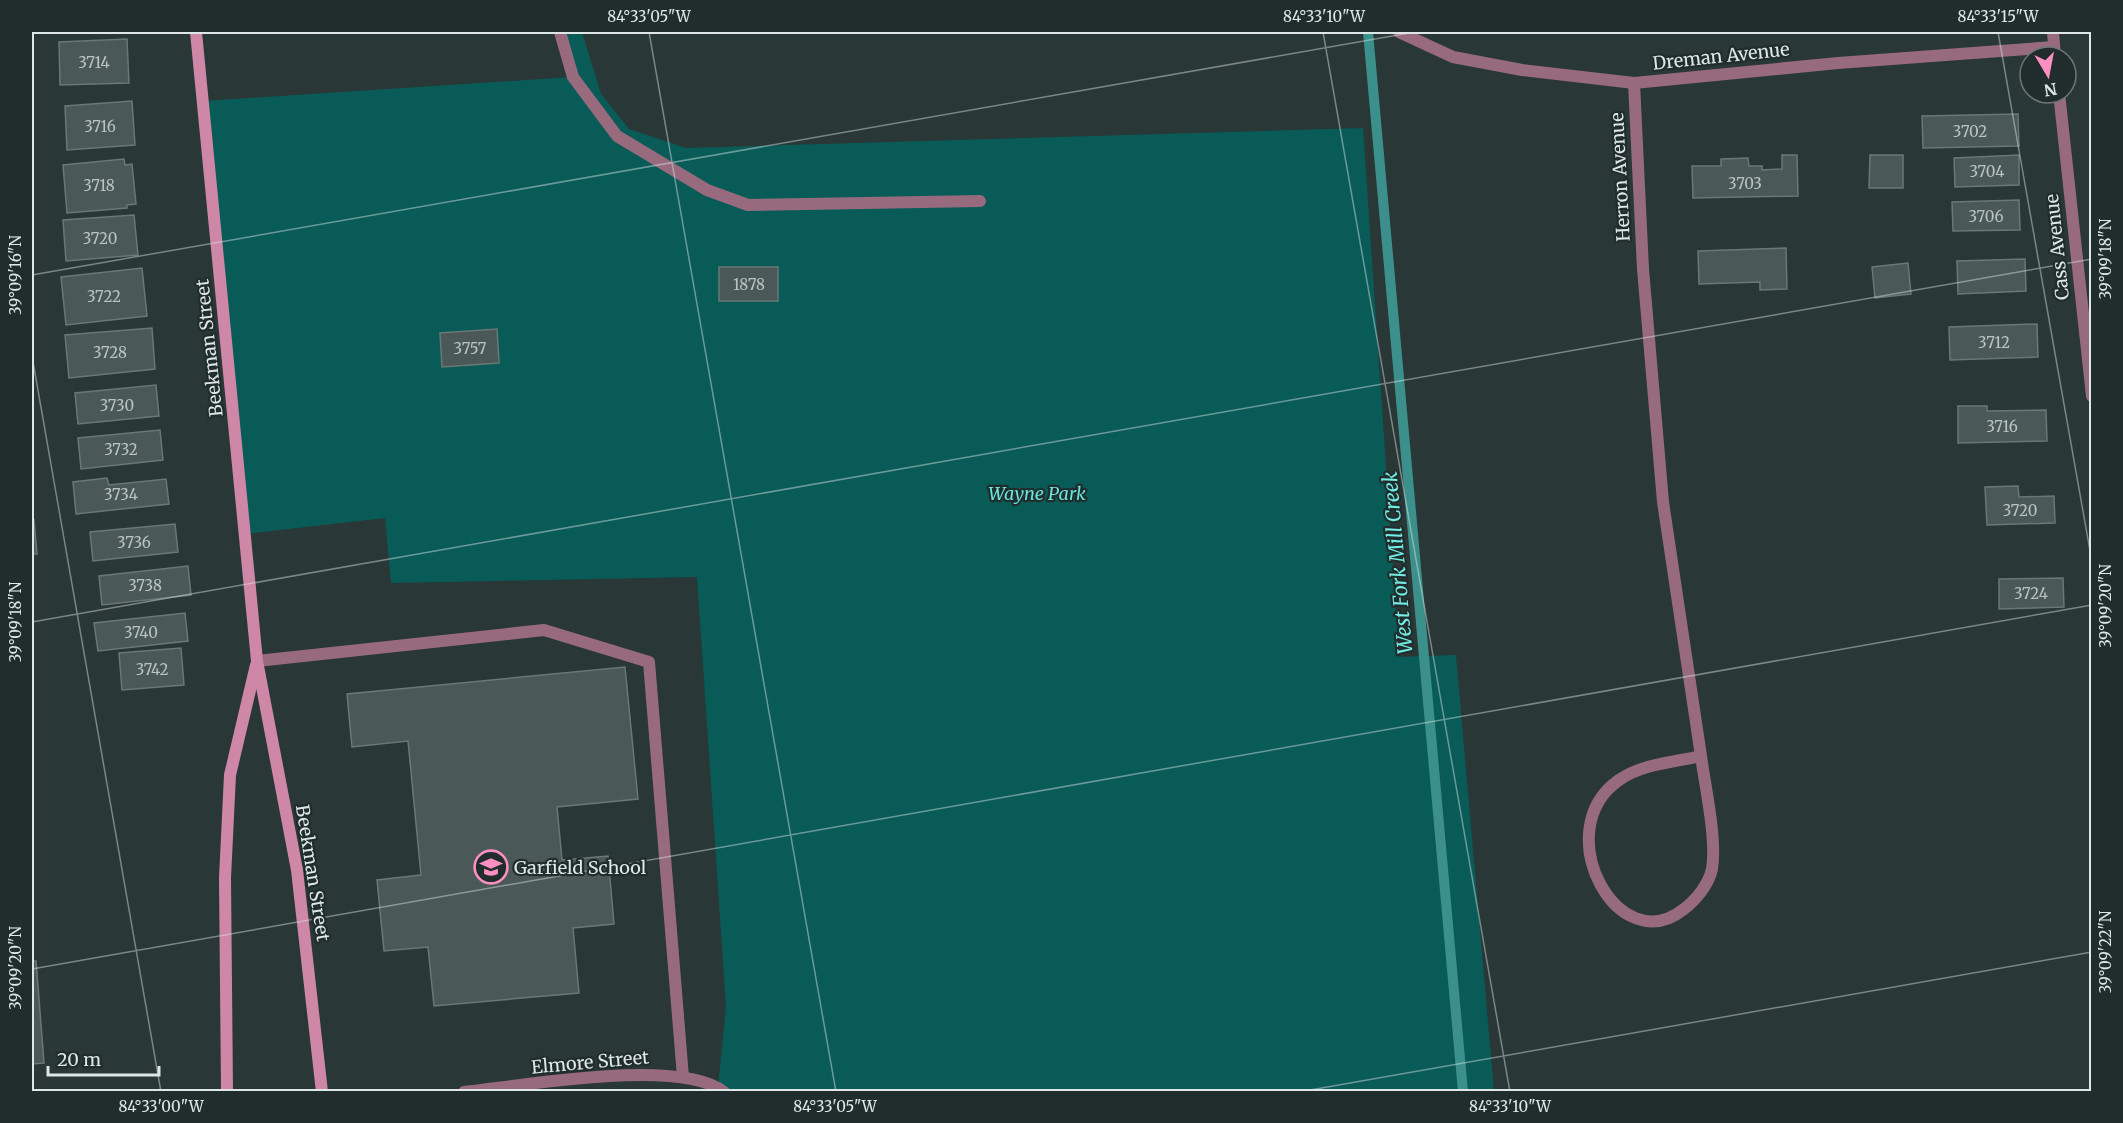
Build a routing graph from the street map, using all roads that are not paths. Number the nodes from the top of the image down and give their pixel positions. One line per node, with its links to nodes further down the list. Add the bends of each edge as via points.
1 (196, 32): 9 (main road, Beekman Street)
2 (560, 32): 7 (street, via 573,77 617,136 707,190 748,205)
3 (1399, 32): 5 (street, Dreman Avenue, via 1453,57 1522,70)
4 (2018, 54): 5 (street, Dreman Avenue, via 1838,63)
5 (1634, 83): 10 (street, Herron Avenue, via 1643,269 1663,502)
6 (2060, 105): 8 (street, Cass Avenue)
7 (980, 201)
8 (2091, 396)
9 (257, 661): 11 (street, via 544,630 649,662); 13 (main road, Beekman Street, via 230,775 225,878); 14 (main road, Beekman Street, via 297,870)
10 (1701, 756): 10 (street, via 1712,870 1702,890 1676,916 1640,919 1611,903 1595,873 1590,852 1592,812 1601,796 1638,770)
11 (682, 1077): 12 (street, Elmore Street); 15 (street, Elmore Street, via 646,1073)
12 (721, 1089)
13 (227, 1092)
14 (322, 1092)
15 (464, 1092)

